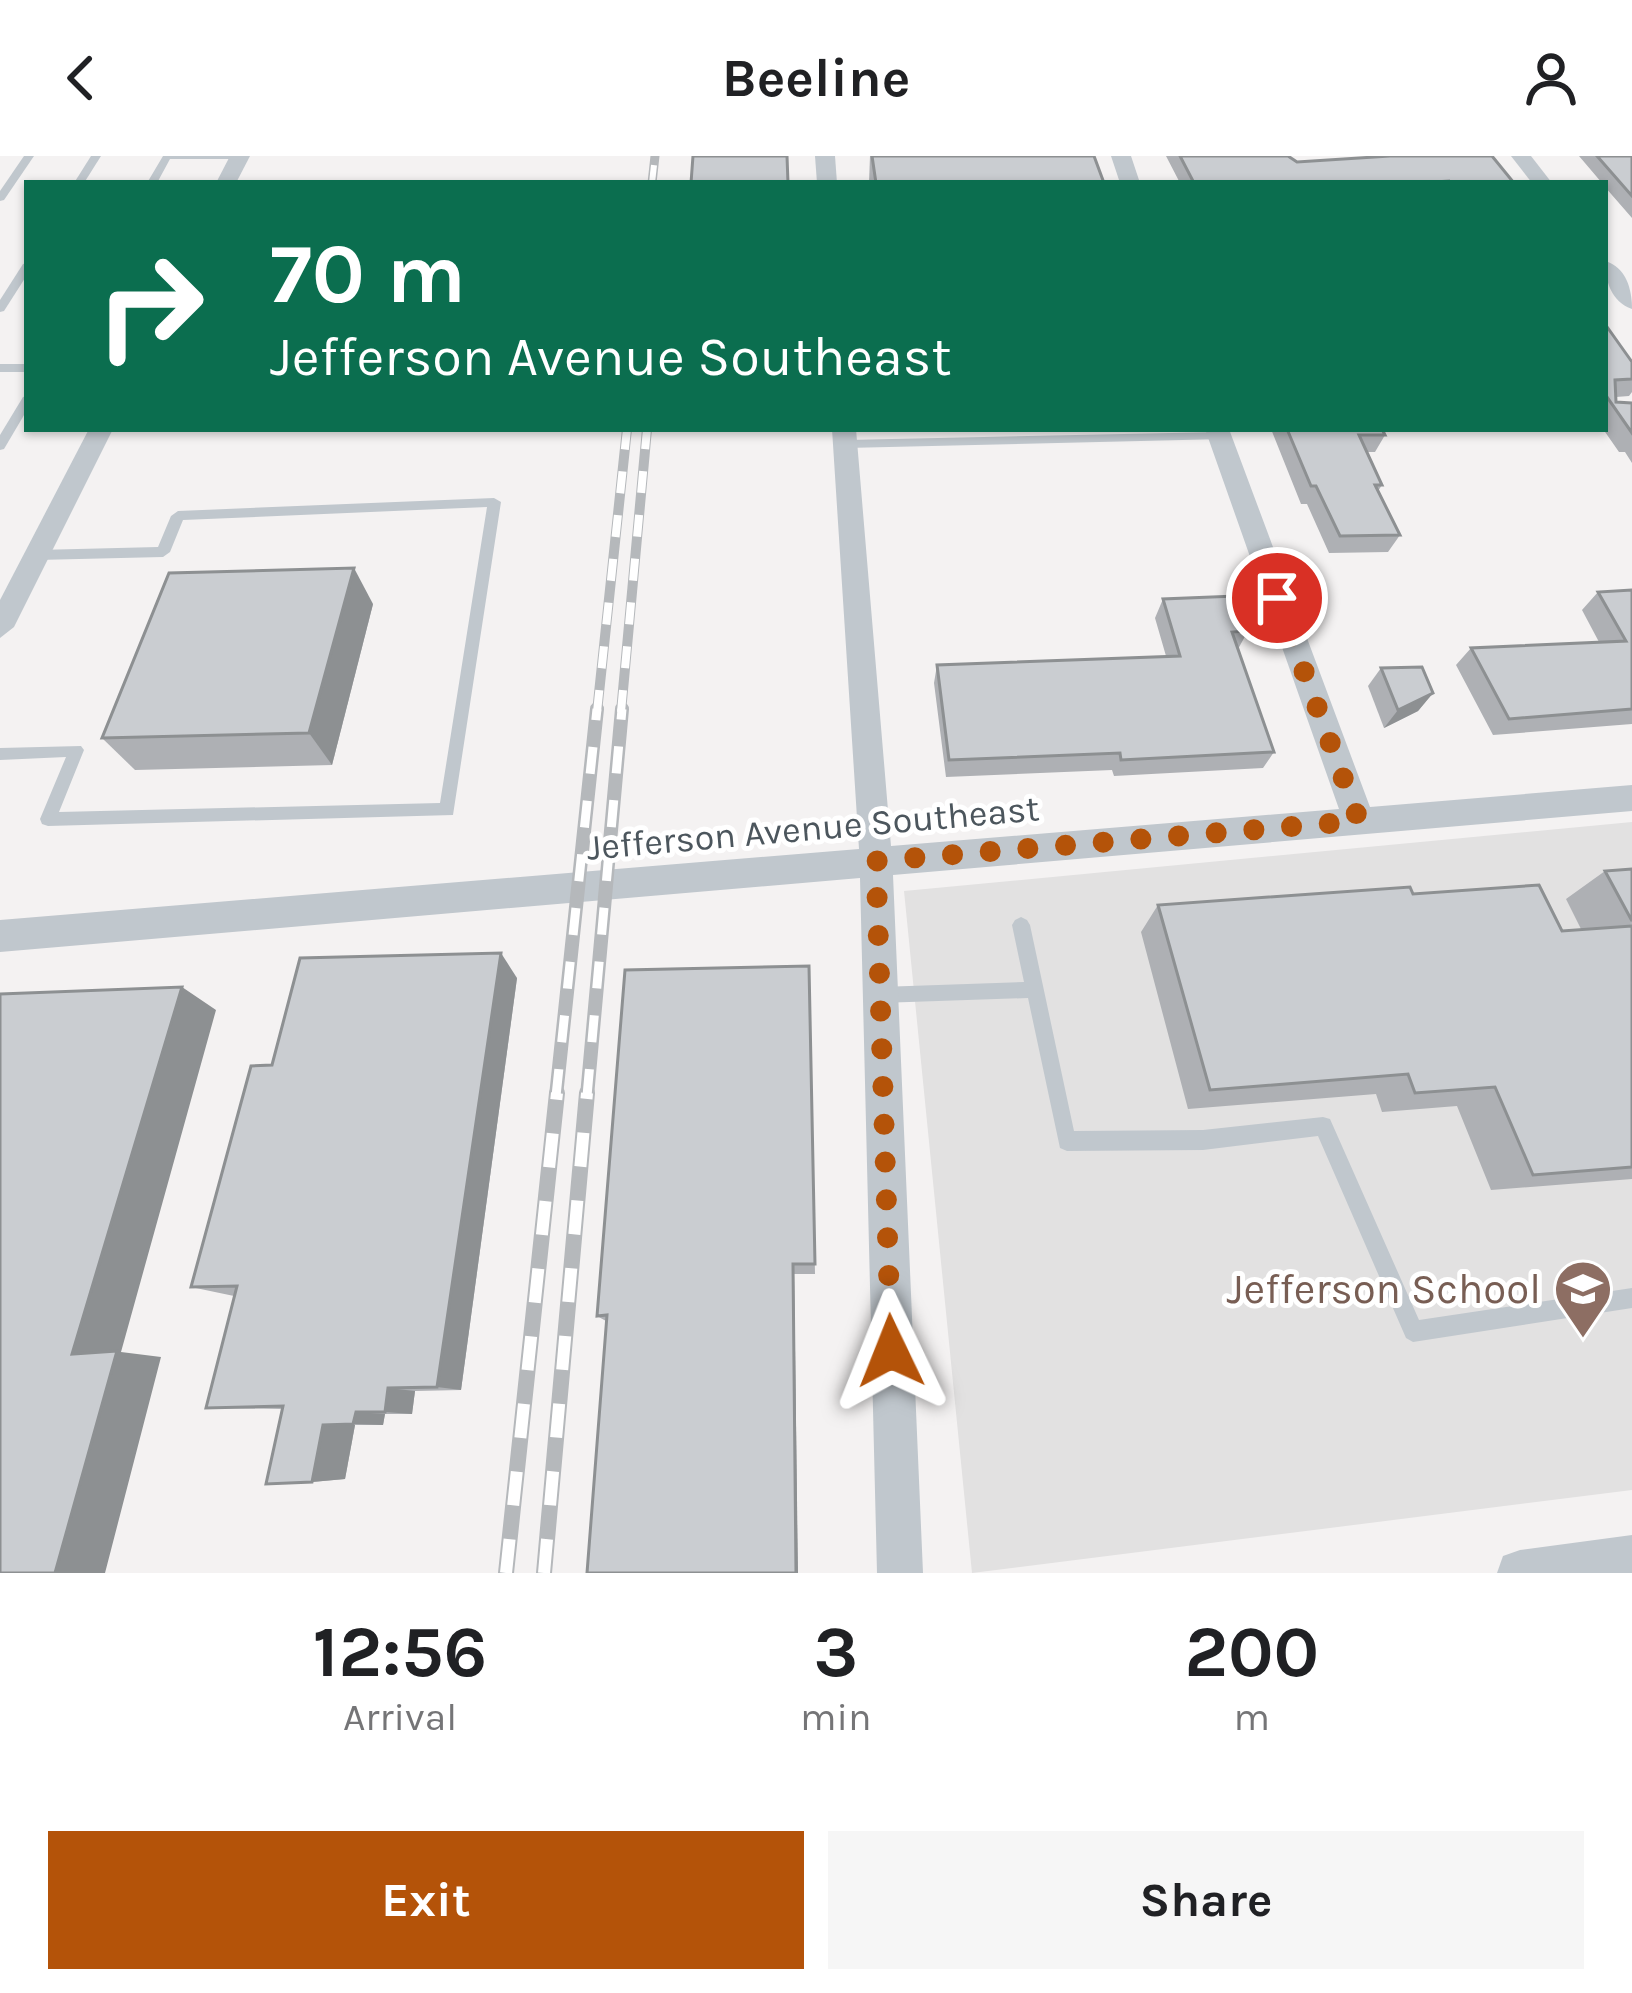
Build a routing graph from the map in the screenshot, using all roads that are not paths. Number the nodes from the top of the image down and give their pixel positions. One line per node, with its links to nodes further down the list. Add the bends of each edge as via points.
1 (29, 156): 6 (lane)
2 (236, 156): 4 (lane)
3 (1521, 156): 5 (street)
4 (167, 157)
5 (1540, 180)
6 (0, 198)
7 (1609, 257): 9 (street)
8 (24, 271): 10 (lane)
9 (1632, 302)
10 (0, 309)
11 (24, 405): 15 (lane)
12 (99, 432): 16 (street)
13 (1219, 433): 14 (lane); 20 (street)
14 (845, 437): 21 (street)
15 (0, 446)
16 (37, 555): 17 (street); 18 (lane, via 164,552 178,516 494,502 447,810 48,819 76,750)
17 (0, 627)
18 (0, 754)
19 (1632, 798): 20 (street, Jefferson Avenue Southeast)
20 (1359, 821): 21 (street, Jefferson Avenue Southeast)
21 (876, 861): 23 (street, Jefferson Avenue Southeast); 25 (street)
22 (1021, 926): 24 (lane)
23 (0, 937)
24 (1034, 990): 25 (lane); 26 (lane, via 1066,1141 1203,1140 1324,1126 1413,1331)
25 (877, 995): 28 (street)
26 (1632, 1298)
27 (1632, 1558): 29 (street)
28 (900, 1573)
29 (1520, 1573)

